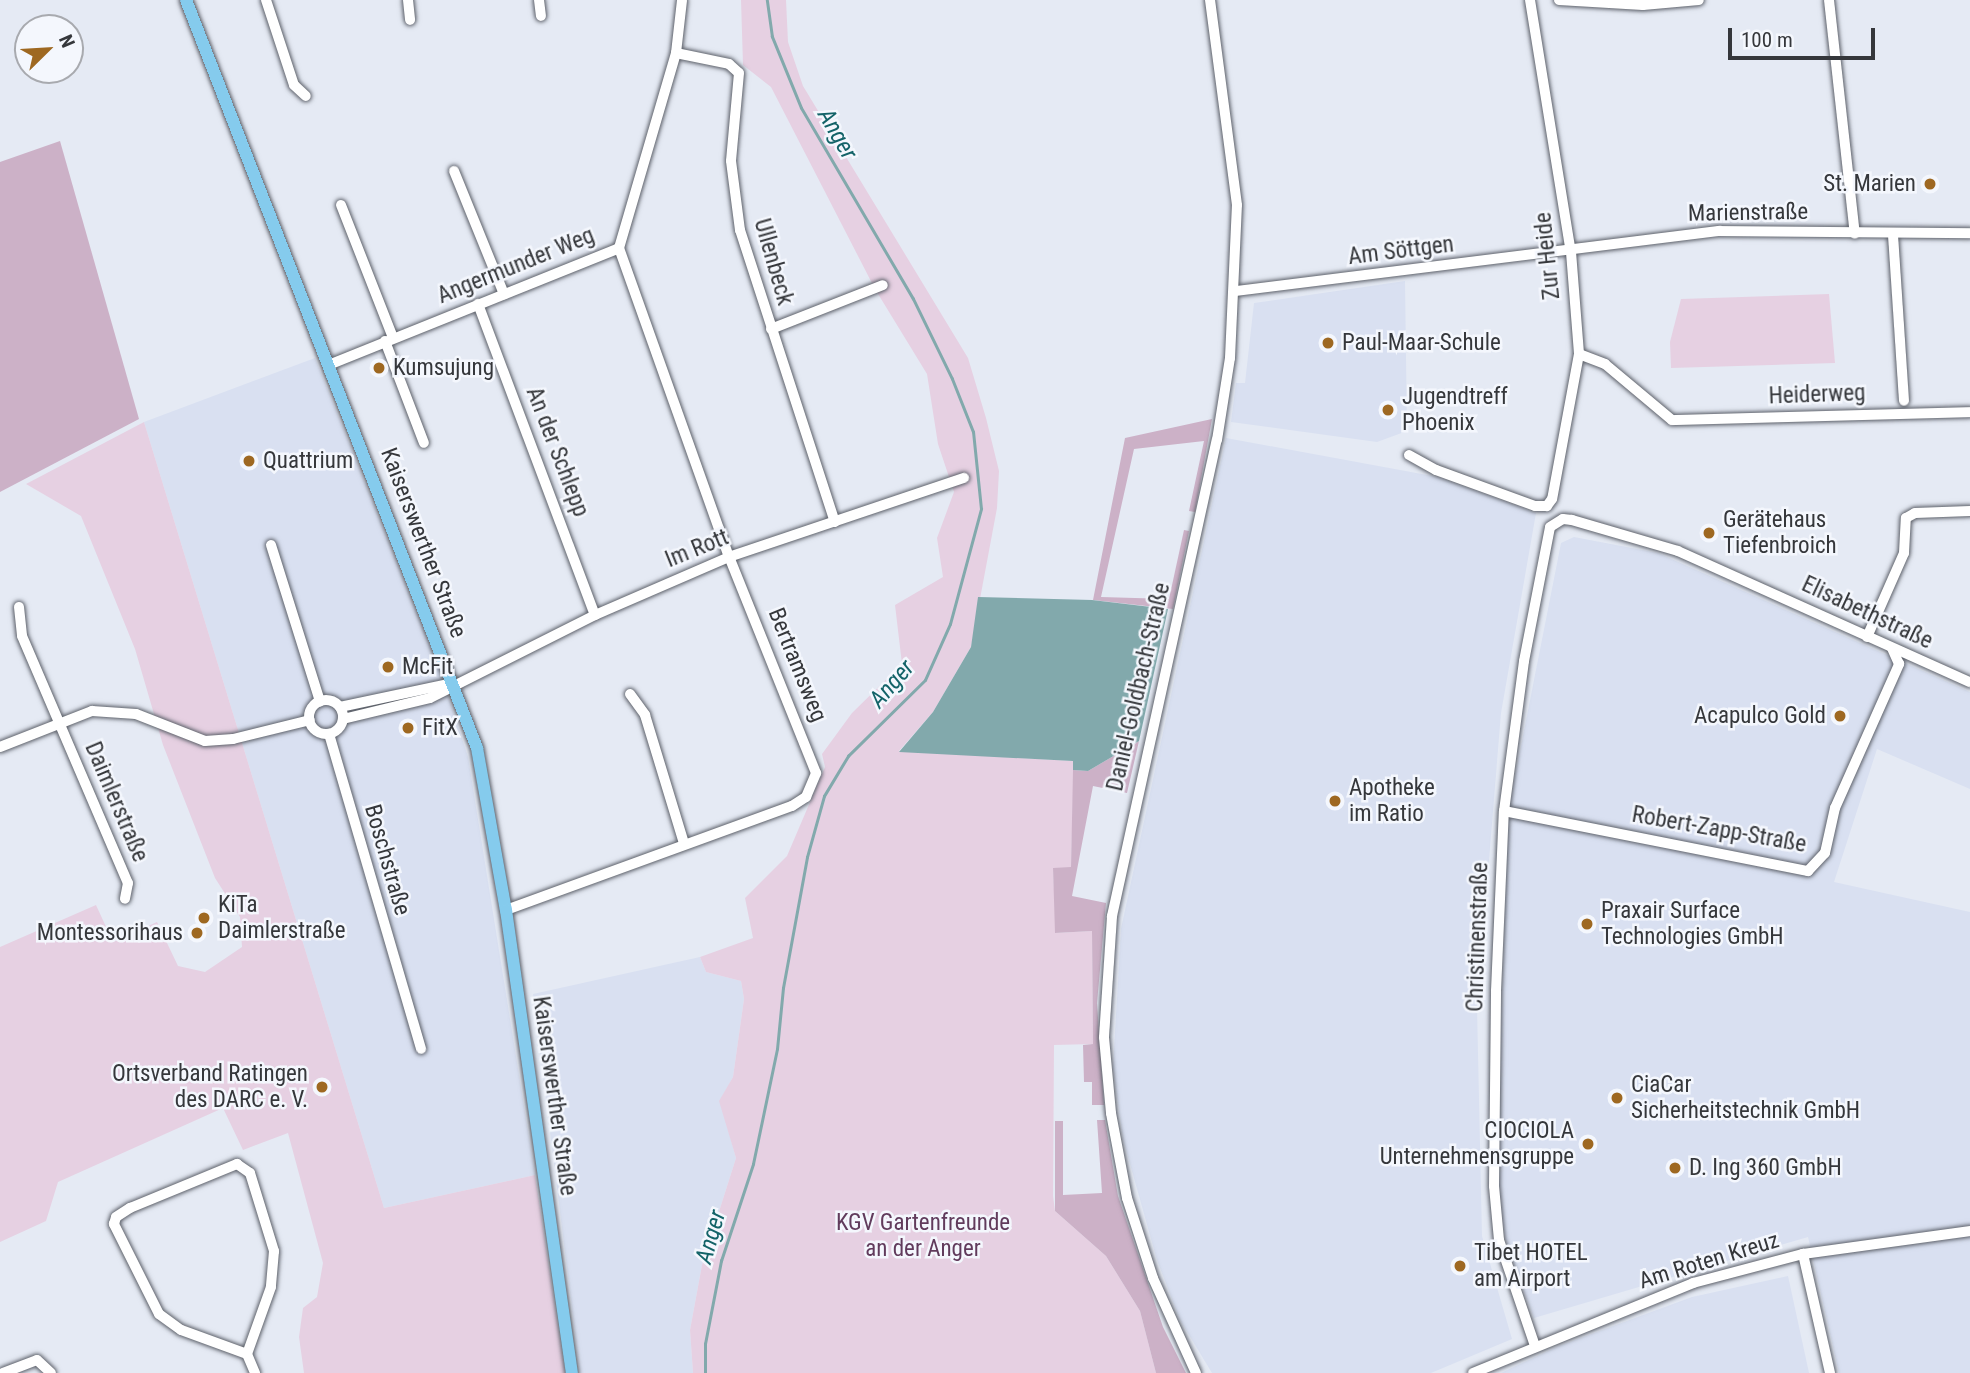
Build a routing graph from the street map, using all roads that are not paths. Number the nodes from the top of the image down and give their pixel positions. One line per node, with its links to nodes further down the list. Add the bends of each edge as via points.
1 (186, 0): 29 (main road, Kaiserswerther Straße)
2 (267, 0): 14 (street, via 295,85)
3 (408, 0): 12 (street)
4 (539, 0): 11 (street)
5 (682, 0): 13 (street, Angermunder Weg)
6 (1210, 0): 23 (street, Daniel-Goldbach-Straße, via 1237,205)
7 (1530, 0): 21 (street, Zur Heide)
8 (1559, 0): 9 (street, via 1643,5)
9 (1699, 0)
10 (1829, 0): 18 (street)
11 (541, 16)
12 (410, 20)
13 (676, 53): 20 (street, Angermunder Weg); 26 (street, Ullenbeck, via 729,64 739,73 733,184 746,254)
14 (306, 96)
15 (454, 171): 24 (street)
16 (341, 205): 27 (street)
17 (1970, 233): 19 (street, Marienstraße)
18 (1855, 234): 19 (street, Marienstraße); 21 (street, Marienstraße, via 1718,231)
19 (1893, 235): 30 (street)
20 (619, 248): 24 (street, Angermunder Weg); 40 (street, Bertramsweg)
21 (1571, 252): 23 (street, Am Söttgen); 28 (street, Zur Heide)
22 (883, 285): 26 (street)
23 (1236, 291): 67 (street, Daniel-Goldbach-Straße, via 1220,425 1129,828 1106,977 1107,1080 1127,1198 1153,1278)
24 (504, 294): 25 (street, Angermunder Weg)
25 (478, 304): 27 (street, Angermunder Weg); 42 (street, An der Schlepp)
26 (771, 329): 37 (street, Ullenbeck)
27 (389, 339): 29 (street, Angermunder Weg); 32 (street)
28 (1579, 354): 31 (street, Heiderweg, via 1605,364 1665,417); 35 (street, Zur Heide, via 1552,499)
29 (331, 364): 46 (main road, Kaiserswerther Straße)
30 (1904, 401)
31 (1970, 412)
32 (424, 443)
33 (1409, 455): 35 (street, via 1436,470)
34 (964, 478): 37 (street, Im Rott)
35 (1546, 506): 38 (street)
36 (1970, 511): 43 (street, via 1915,513 1906,519 1904,553)
37 (835, 522): 40 (street, Im Rott)
38 (1553, 525): 43 (street, Elisabethstraße, via 1572,520 1678,551); 54 (street, Christinenstraße, via 1524,661)
39 (271, 545): 48 (street)
40 (729, 557): 42 (street, Im Rott); 55 (street, Bertramsweg, via 816,773 799,803)
41 (19, 607): 51 (street, Daimlerstraße, via 18,623)
42 (595, 615): 46 (street, Im Rott)
43 (1867, 637): 44 (street, Elisabethstraße)
44 (1892, 648): 45 (street, Elisabethstraße); 54 (street, Robert-Zapp-Straße, via 1899,664 1835,808 1825,852 1808,871)
45 (1970, 682)
46 (455, 683): 49 (street, Im Rott, via 430,698); 57 (main road, Kaiserswerther Straße, via 479,755)
47 (630, 694): 55 (street, via 645,715)
48 (320, 701): 49 (street, via 331,700); 50 (street, via 311,709)
49 (342, 713): 52 (street, via 339,729)
50 (310, 720): 51 (street, via 216,741 184,736 117,710 92,711); 52 (street, via 317,732)
51 (58, 722): 53 (street); 56 (street, Daimlerstraße, via 128,883)
52 (329, 734): 58 (street, Boschstraße)
53 (0, 747)
54 (1504, 811): 61 (street, Christinenstraße, via 1494,1186 1499,1240)
55 (684, 843): 57 (street, Bertramsweg)
56 (125, 900)
57 (506, 910): 66 (main road, Kaiserswerther Straße)
58 (421, 1049)
59 (1970, 1231): 60 (street, Am Roten Kreuz)
60 (1802, 1254): 61 (street, Am Roten Kreuz, via 1693,1283); 69 (street)
61 (1535, 1346): 68 (street, Am Roten Kreuz)
62 (247, 1354): 62 (street, via 275,1264 269,1229 245,1166 233,1165 114,1221 159,1314 181,1330); 65 (street)
63 (2, 1373): 64 (street, via 37,1360)
64 (51, 1373)
65 (255, 1373)
66 (572, 1373)
67 (1196, 1373)
68 (1473, 1373)
69 (1830, 1373)

